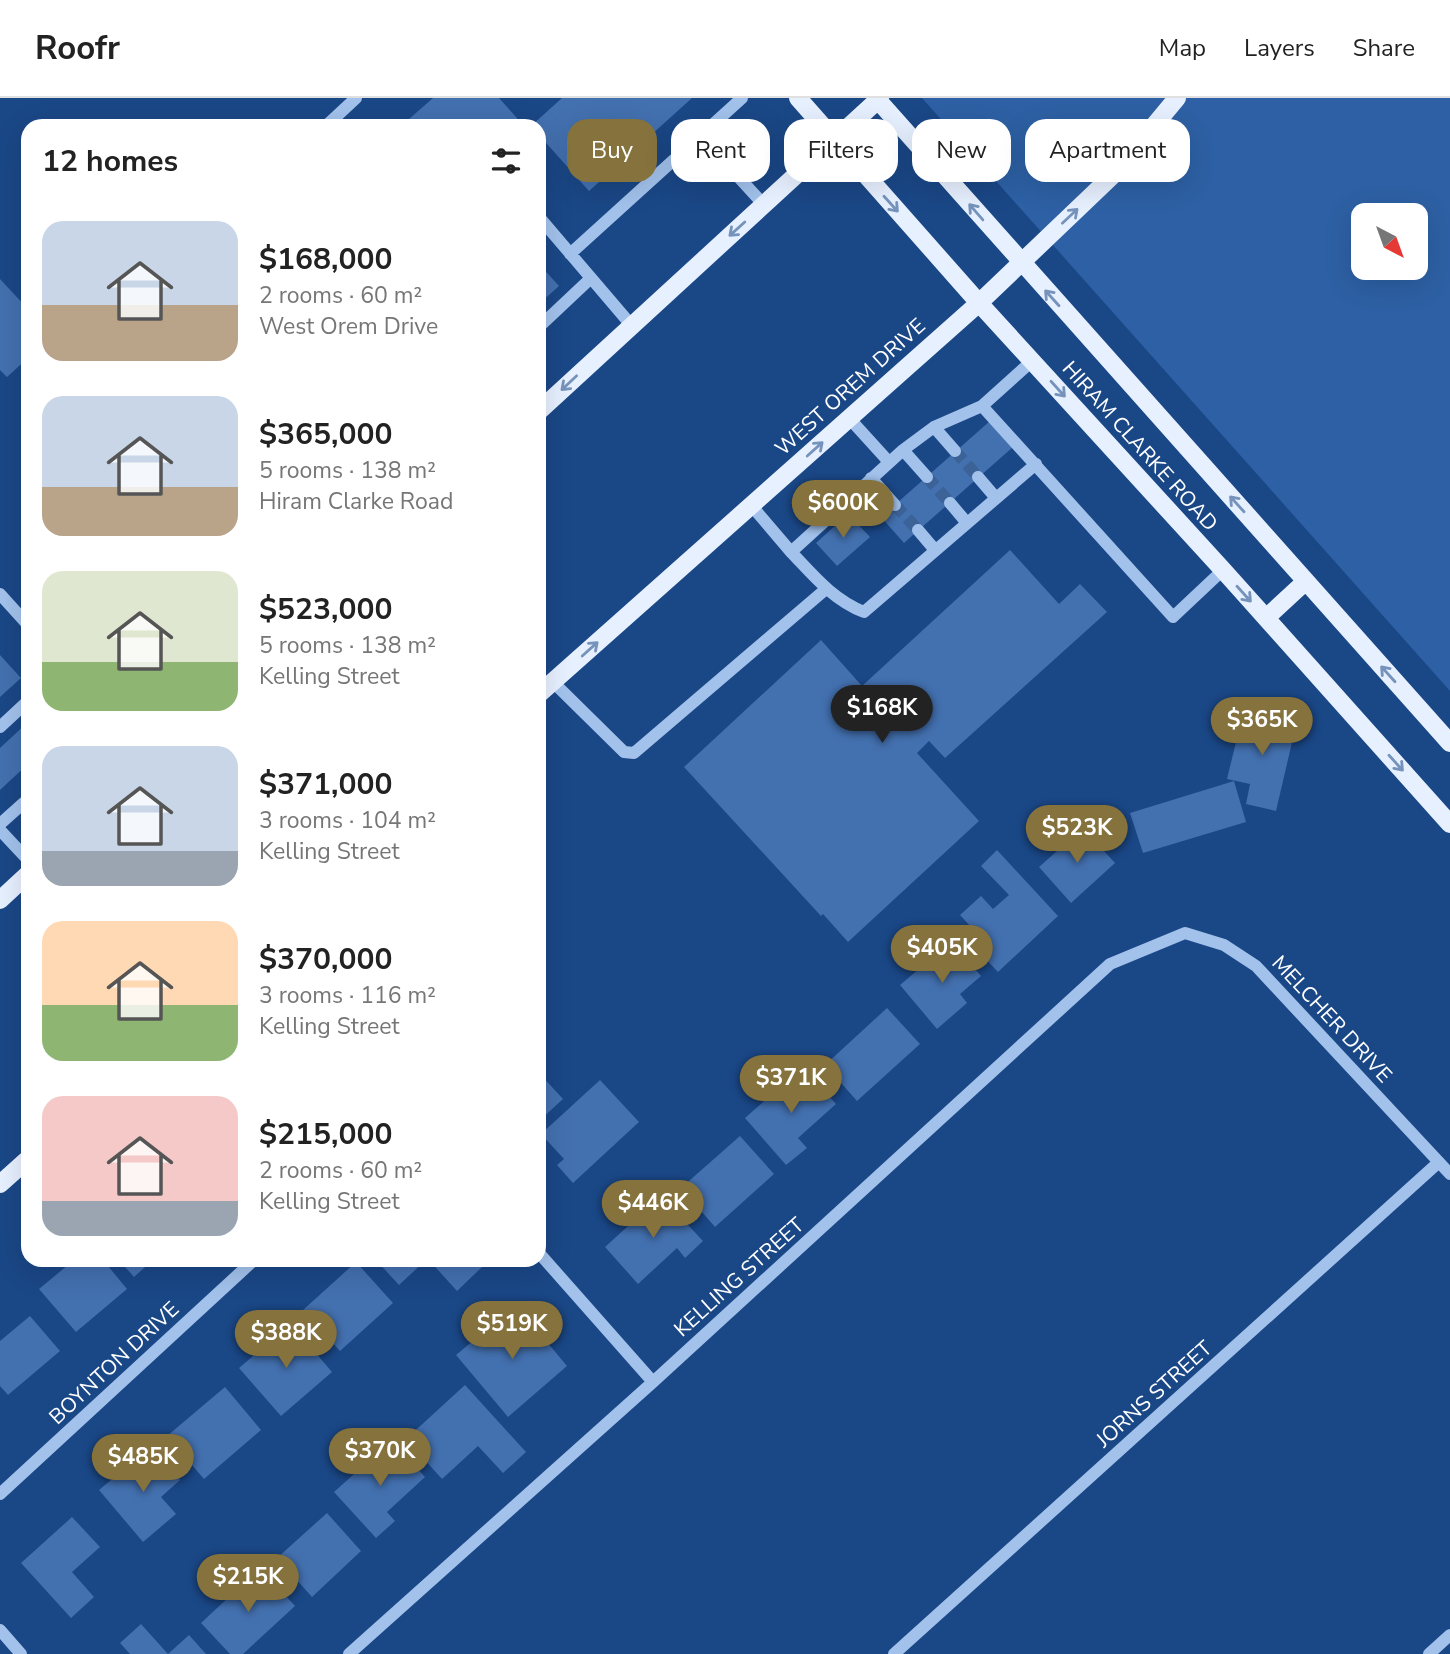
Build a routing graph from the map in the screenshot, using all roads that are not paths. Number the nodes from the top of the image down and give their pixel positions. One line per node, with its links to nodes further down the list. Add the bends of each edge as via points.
1 (356, 98): 6 (street)
2 (742, 98): 7 (street)
3 (797, 98): 8 (main road, HIRAM CLARKE ROAD)
4 (1177, 98): 17 (main road, WEST OREM DRIVE, one-way to 4, via 1113,175)
5 (878, 99): 9 (main road); 17 (main road, HIRAM CLARKE ROAD, one-way to 5)
6 (334, 119)
7 (719, 119)
8 (815, 119)
9 (857, 119)
10 (671, 163): 16 (street)
11 (743, 182): 14 (street)
12 (789, 182): 14 (main road)
13 (871, 182): 19 (main road, HIRAM CLARKE ROAD, one-way to 19)
14 (764, 205): 21 (main road, one-way to 21)
15 (546, 225): 16 (street)
16 (570, 254): 18 (street)
17 (1021, 263): 19 (main road, WEST OREM DRIVE); 43 (main road, HIRAM CLARKE ROAD, one-way to 17)
18 (590, 279): 20 (street); 21 (street)
19 (979, 303): 22 (main road, HIRAM CLARKE ROAD); 25 (main road, WEST OREM DRIVE)
20 (546, 320)
21 (632, 326): 23 (main road, one-way to 23)
22 (1032, 361): 24 (street); 42 (main road, HIRAM CLARKE ROAD, one-way to 42)
23 (546, 405)
24 (982, 406): 26 (street); 30 (street)
25 (849, 418): 29 (street); 36 (main road, WEST OREM DRIVE, one-way to 25)
26 (934, 427): 27 (street); 28 (street)
27 (903, 450): 29 (street); 31 (street)
28 (956, 451)
29 (889, 462): 33 (street)
30 (1035, 464): 34 (street); 42 (street, via 1173,617)
31 (927, 477)
32 (978, 477): 34 (street)
33 (871, 478): 37 (street); 41 (street)
34 (996, 498): 38 (street)
35 (950, 503): 38 (street)
36 (751, 505): 41 (street); 48 (main road, WEST OREM DRIVE, one-way to 36)
37 (895, 505)
38 (967, 523): 40 (street)
39 (918, 530): 40 (street)
40 (935, 550): 44 (street, via 864,612)
41 (790, 552): 44 (street)
42 (1223, 570): 47 (main road, HIRAM CLARKE ROAD, one-way to 47)
43 (1306, 582): 47 (main road); 51 (main road, HIRAM CLARKE ROAD, one-way to 43)
44 (826, 589): 48 (street, via 634,753 624,752)
45 (0, 594): 46 (street)
46 (21, 617)
47 (1266, 618): 54 (main road, HIRAM CLARKE ROAD, one-way to 54)
48 (546, 688)
49 (21, 708): 50 (street)
50 (0, 727)
51 (1450, 743)
52 (21, 805): 53 (street)
53 (0, 824)
54 (1450, 824)
55 (0, 830): 56 (street)
56 (21, 852)
57 (21, 880): 58 (main road)
58 (0, 900)
59 (1163, 941): 60 (street, MELCHER DRIVE, via 1185,933 1224,946 1256,966); 66 (street, KELLING STREET, via 1110,964)
60 (1439, 1162): 62 (street, MELCHER DRIVE); 72 (street, JORNS STREET)
61 (21, 1164): 63 (main road)
62 (1450, 1174)
63 (0, 1184)
64 (546, 1261): 66 (street)
65 (246, 1267): 67 (street, BOYNTON DRIVE)
66 (653, 1382): 71 (street, KELLING STREET)
67 (0, 1494)
68 (0, 1630): 70 (street)
69 (1450, 1635): 73 (street)
70 (21, 1654)
71 (349, 1654)
72 (894, 1654)
73 (1429, 1654)

